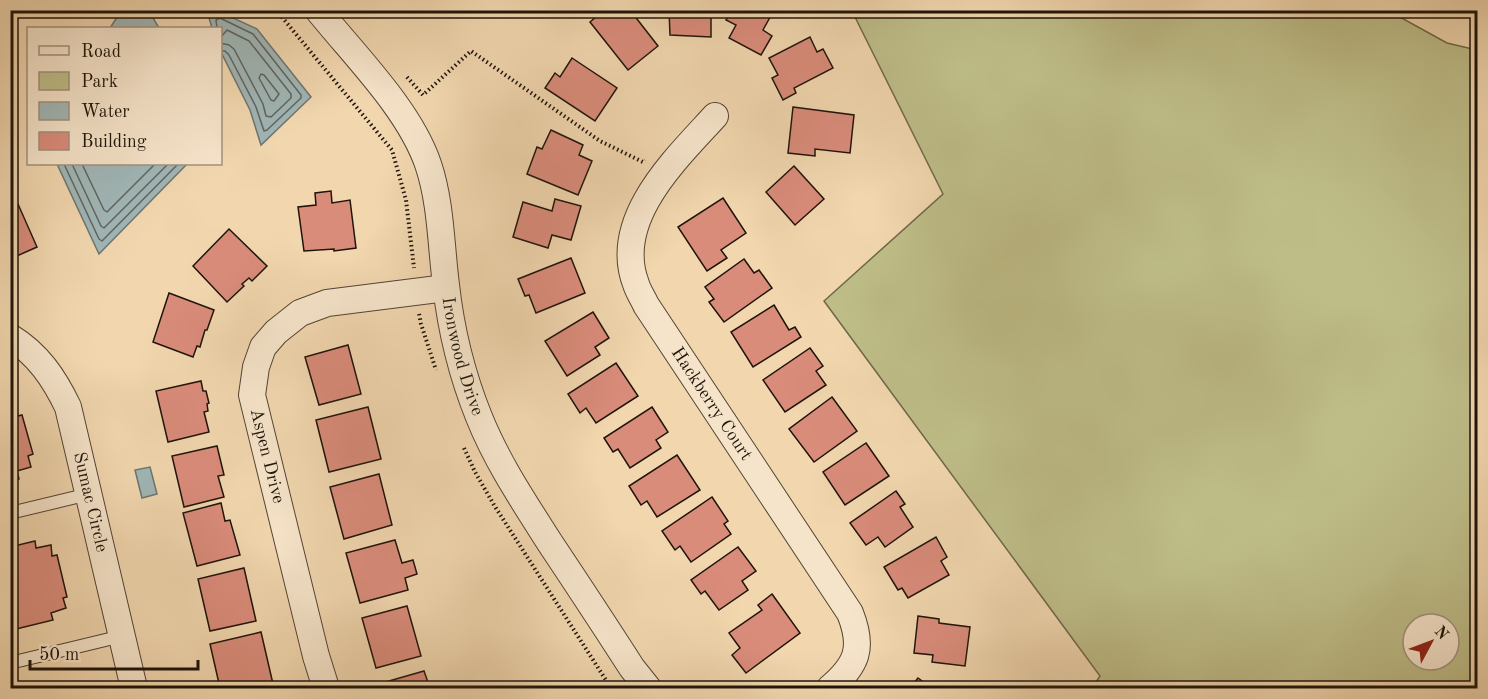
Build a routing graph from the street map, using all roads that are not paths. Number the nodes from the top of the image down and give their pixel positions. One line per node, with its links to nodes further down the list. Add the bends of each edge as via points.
1 (318, 10): 3 (street, Ironwood Drive, via 402,112 417,139 436,197)
2 (716, 116): 12 (street, Hackberry Court, via 655,184 633,232 631,258 635,283 850,613 857,652 852,667)
3 (446, 288): 10 (street, Aspen Drive, via 327,303 300,313 263,347 256,368 252,395); 11 (street, Ironwood Drive, via 465,375 495,452 541,529)
4 (14, 344): 5 (street, Sumac Circle, via 44,365 68,406)
5 (89, 494): 6 (lane); 7 (street, Sumac Circle)
6 (10, 513)
7 (122, 636): 8 (lane); 9 (street, Sumac Circle)
8 (10, 663)
9 (134, 688)
10 (326, 688)
11 (648, 688)
12 (830, 688)

